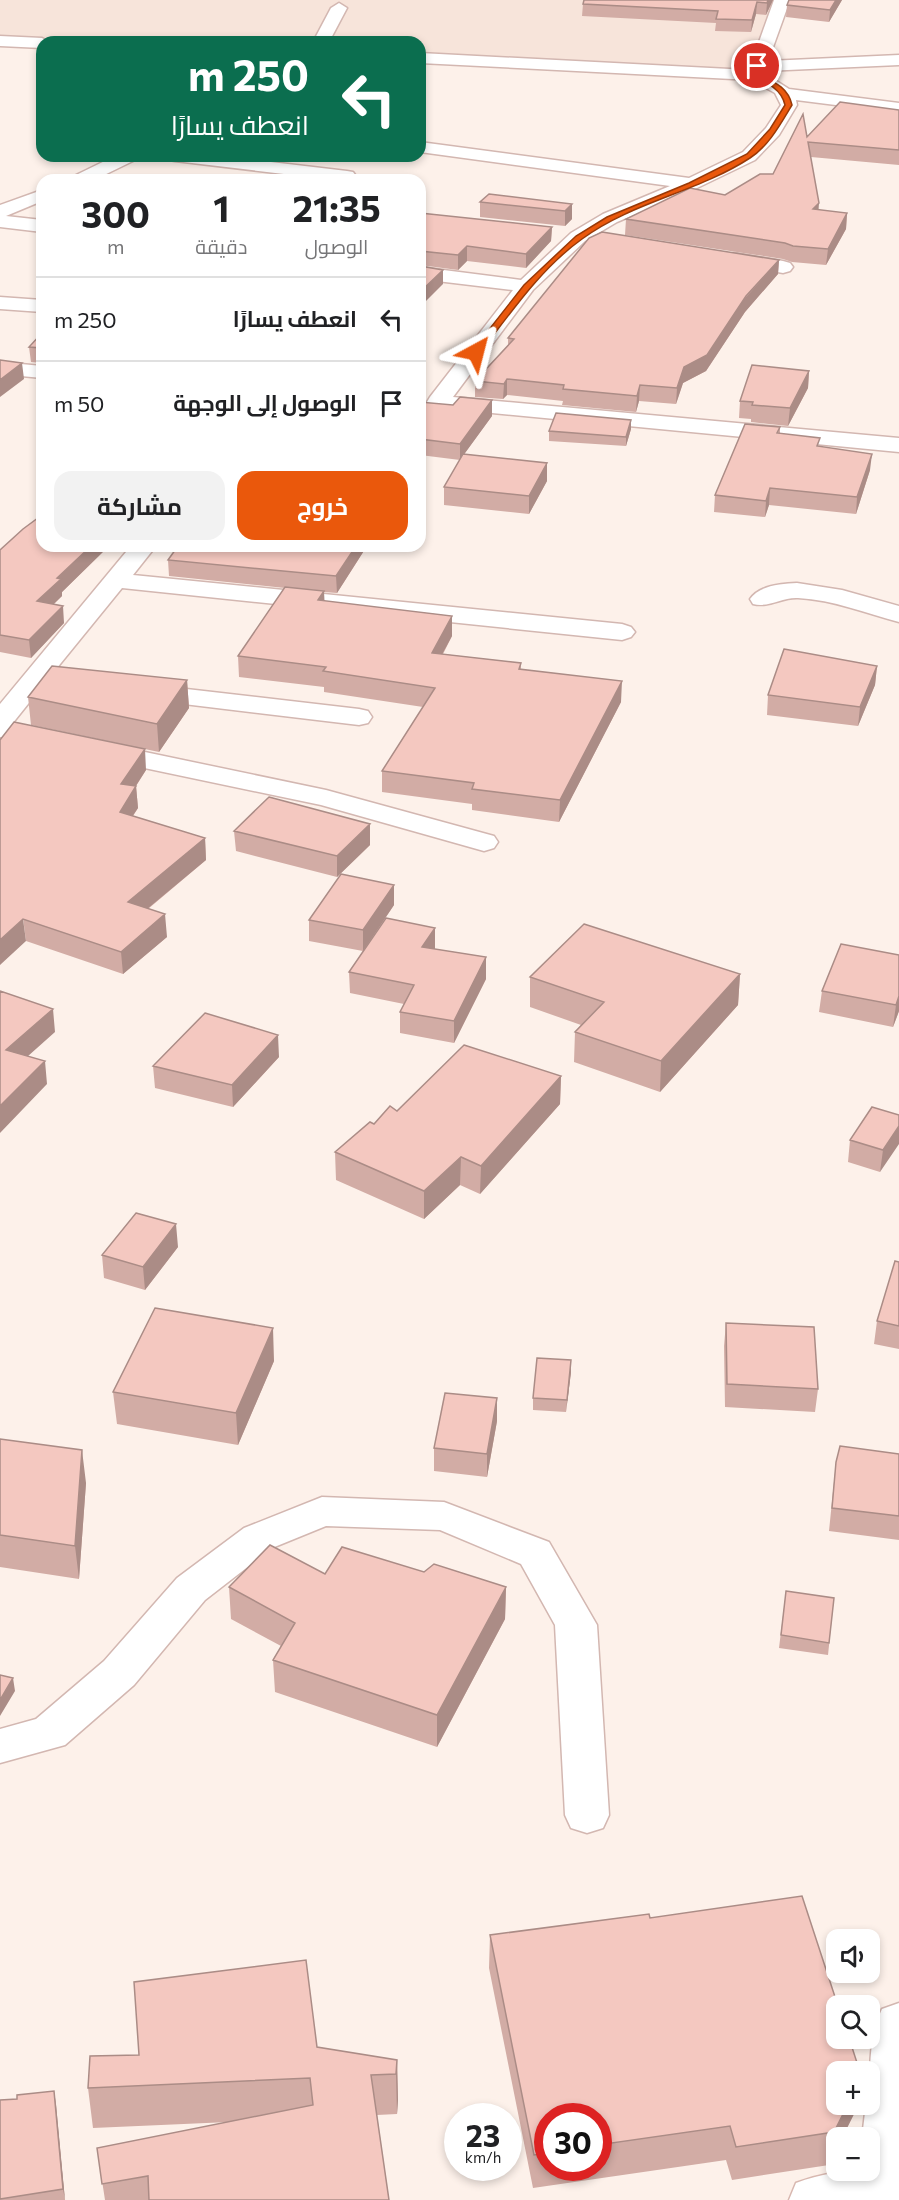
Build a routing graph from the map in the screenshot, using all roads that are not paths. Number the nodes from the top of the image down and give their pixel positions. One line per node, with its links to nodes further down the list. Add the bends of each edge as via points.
1 (776, 0): 8 (street)
2 (339, 8): 3 (street)
3 (324, 36)
4 (0, 41): 5 (street)
5 (36, 43)
6 (426, 58): 8 (street)
7 (899, 60): 8 (street)
8 (756, 71): 9 (street)
9 (786, 94): 10 (street); 16 (street, via 789,105 749,156)
10 (899, 108)
11 (426, 148): 16 (street)
12 (117, 162): 14 (street)
13 (227, 162): 15 (street)
14 (92, 174)
15 (330, 174)
16 (691, 184): 22 (street)
17 (36, 197): 18 (street)
18 (0, 212)
19 (0, 221): 20 (street)
20 (36, 225)
21 (556, 235): 22 (street)
22 (578, 237): 23 (street); 27 (street)
23 (613, 240)
24 (715, 256): 25 (street)
25 (783, 267)
26 (426, 274): 27 (street)
27 (526, 286): 32 (street)
28 (0, 303): 29 (street)
29 (36, 306)
30 (0, 368): 31 (street)
31 (36, 371)
32 (429, 401): 33 (street)
33 (899, 445)
34 (139, 552): 35 (street)
35 (115, 580): 38 (street); 39 (street)
36 (762, 599): 37 (street, via 782,590 831,595)
37 (899, 614)
38 (622, 632)
39 (34, 680): 40 (street); 41 (street)
40 (359, 717)
41 (0, 721)
42 (0, 729): 43 (street, via 326,798)
43 (484, 842)
44 (0, 1746): 45 (street, via 50,1733 119,1673 191,1589 258,1538 322,1511 444,1516 535,1553 576,1625)
45 (587, 1815)
46 (899, 2024): 47 (street)
47 (888, 2192): 48 (street)
48 (814, 2200)

